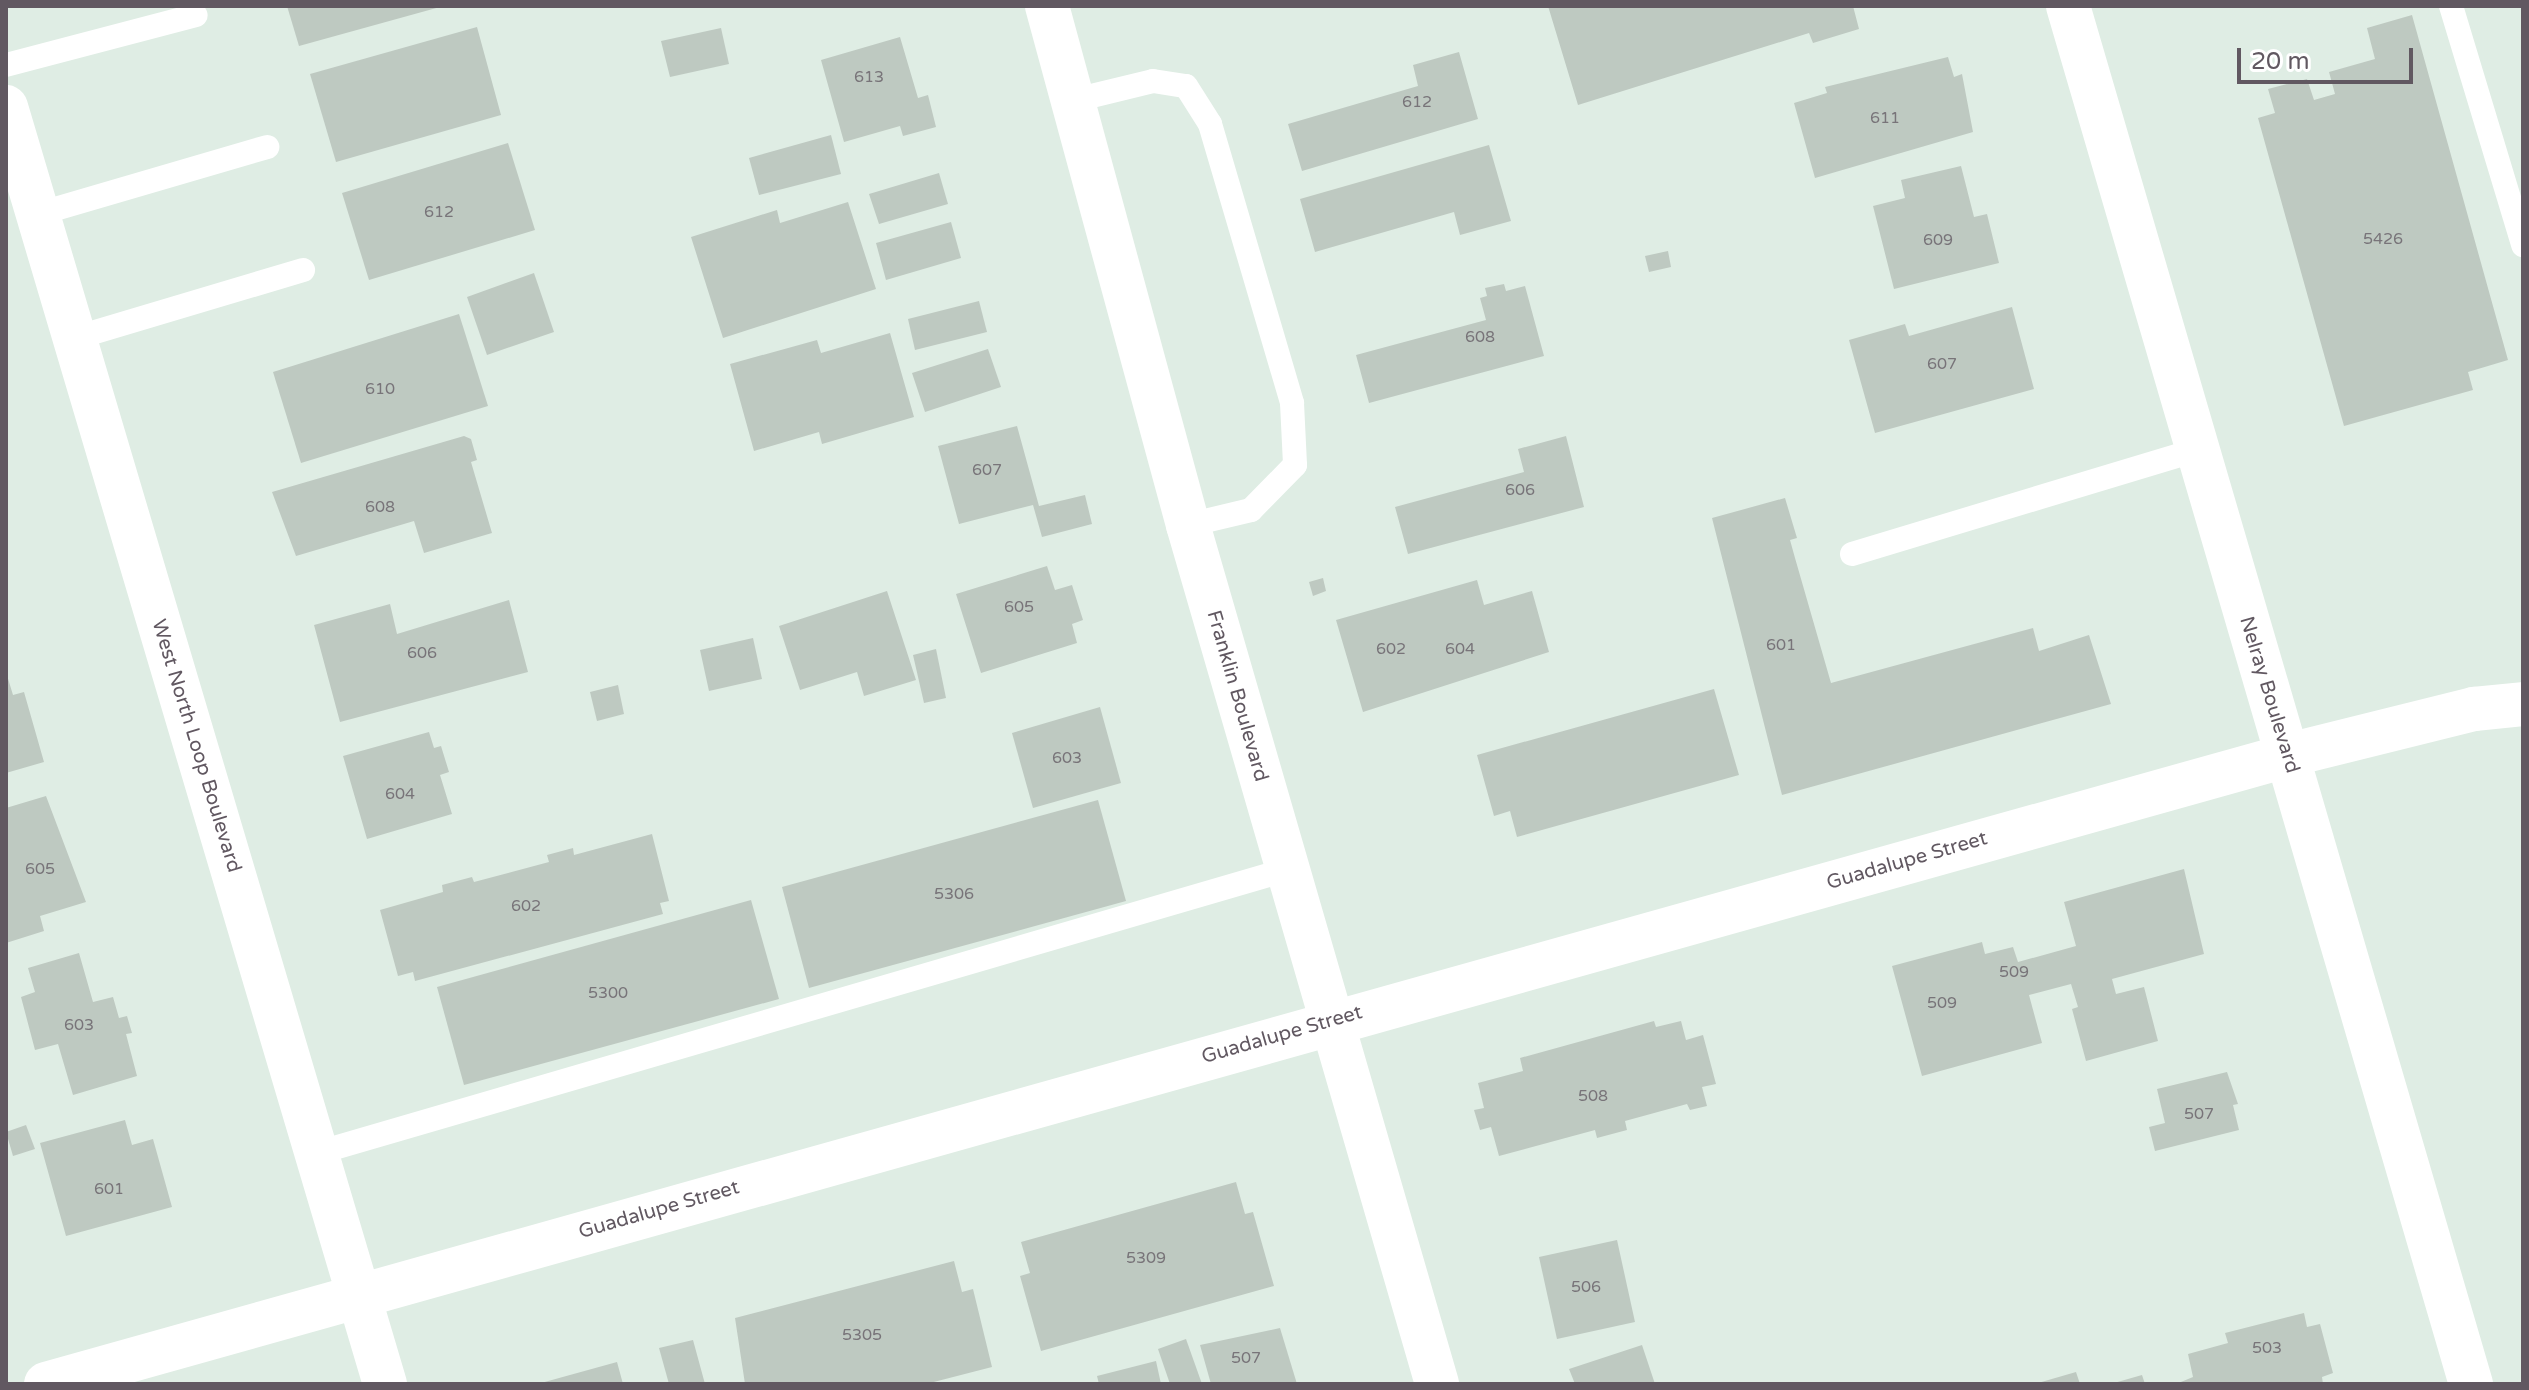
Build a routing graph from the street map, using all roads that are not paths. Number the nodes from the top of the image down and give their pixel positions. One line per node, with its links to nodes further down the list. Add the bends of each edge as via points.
1 (1047, 6): 6 (street, Franklin Boulevard)
2 (2068, 6): 13 (street, Nelray Boulevard)
3 (2451, 6): 10 (lane)
4 (196, 15): 5 (lane)
5 (6, 65)
6 (1075, 100): 14 (street, Franklin Boulevard); 14 (lane, via 1153,81 1186,86 1210,124 1292,403 1295,465 1251,510)
7 (6, 107): 9 (street, West North Loop Boulevard)
8 (267, 147): 9 (lane)
9 (38, 214): 12 (street, West North Loop Boulevard)
10 (2523, 245)
11 (303, 270): 12 (lane)
12 (75, 338): 20 (street, West North Loop Boulevard)
13 (2196, 450): 15 (lane); 17 (street, Nelray Boulevard)
14 (1188, 525): 18 (street, Franklin Boulevard)
15 (1852, 554)
16 (2523, 704): 17 (street, Guadalupe Street, via 2474,709)
17 (2289, 755): 19 (street, Guadalupe Street); 25 (street, Nelray Boulevard)
18 (1286, 870): 19 (street, Franklin Boulevard); 20 (lane)
19 (1332, 1021): 21 (street, Guadalupe Street); 24 (street, Franklin Boulevard)
20 (317, 1153): 21 (street, West North Loop Boulevard)
21 (359, 1295): 22 (street, Guadalupe Street); 23 (street, West North Loop Boulevard)
22 (46, 1384)
23 (385, 1384)
24 (1437, 1384)
25 (2471, 1384)

